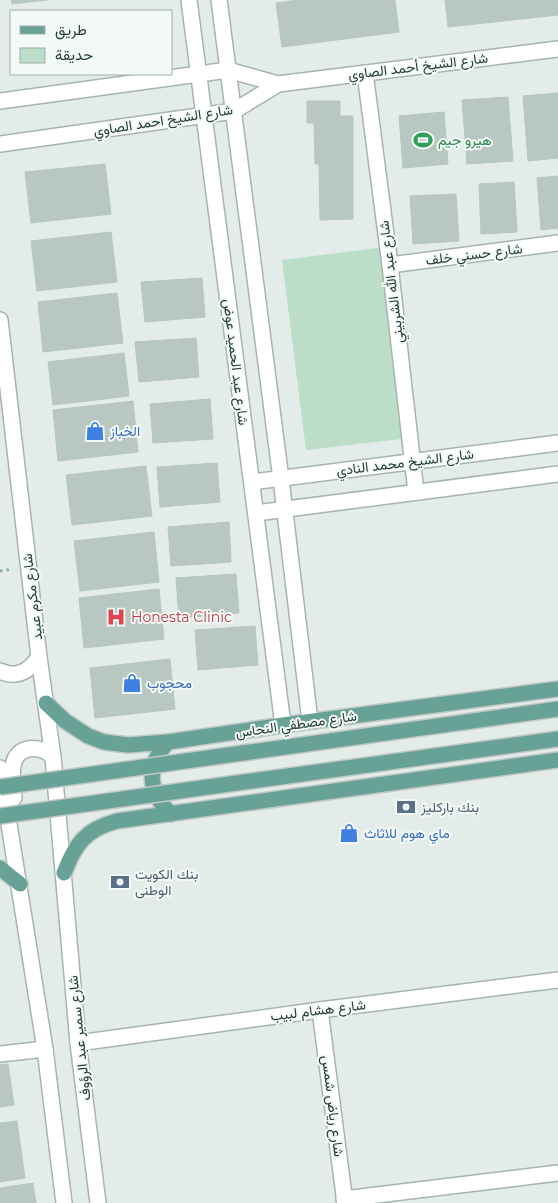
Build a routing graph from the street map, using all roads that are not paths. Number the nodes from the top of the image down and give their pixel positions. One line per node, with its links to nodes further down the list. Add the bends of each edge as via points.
1 (189, 0): 6 (street, شارع عبد الحميد عوض)
2 (219, 0): 4 (street)
3 (558, 48): 5 (street, شارع الشيخ أحمد الصاوي)
4 (228, 70): 6 (street); 7 (street); 9 (street)
5 (365, 73): 7 (street, شارع الشيخ أحمد الصاوي); 13 (street, شارع عبد الله الشربيني)
6 (198, 74): 8 (street); 10 (street, شارع عبد الحميد عوض)
7 (278, 84): 9 (street, شارع الشيخ احمد الصاوي)
8 (0, 101)
9 (234, 111): 10 (street, شارع الشيخ احمد الصاوي); 18 (street)
10 (204, 116): 11 (street, شارع الشيخ احمد الصاوي); 19 (street, شارع عبد الحميد عوض)
11 (0, 144)
12 (558, 243): 13 (street, شارع حسني خلف)
13 (390, 265): 16 (street, شارع عبد الله الشربيني)
14 (0, 320): 23 (street, شارع مكرم عبيد)
15 (558, 443): 16 (street, شارع الشيخ محمد النادي)
16 (412, 461): 18 (street, شارع الشيخ محمد النادي); 20 (street, شارع عبد الله الشربيني)
17 (558, 474): 20 (street)
18 (281, 479): 19 (street, شارع الشيخ محمد النادي); 21 (street)
19 (252, 482): 22 (street, شارع عبد الحميد عوض)
20 (416, 492): 21 (street)
21 (285, 508): 22 (street); 28 (street)
22 (256, 513): 29 (street, شارع عبد الحميد عوض)
23 (39, 657): 24 (street, via 31,668 19,674); 26 (street, شارع مكرم عبيد)
24 (0, 671)
25 (558, 688): 28 (main road, شارع مصطفي النحاس)
26 (46, 703): 31 (main road, شارع مصطفي النحاس, via 76,729 104,742 128,745); 32 (street, شارع مكرم عبيد)
27 (558, 709): 35 (main road, bridge)
28 (310, 721): 29 (main road, شارع مصطفي النحاس)
29 (283, 725): 31 (main road, شارع مصطفي النحاس)
30 (558, 739): 36 (main road, bridge)
31 (168, 742): 37 (main road, via 157,757 152,783 159,800)
32 (53, 757): 36 (street, via 41,748 20,754 12,766 14,797); 39 (street, شارع مكرم عبيد)
33 (558, 760): 37 (main road)
34 (0, 768): 36 (street)
35 (0, 787)
36 (3, 811): 40 (street)
37 (171, 814): 39 (main road, via 117,821 94,829 76,846)
38 (0, 868): 40 (main road)
39 (64, 873): 43 (street, شارع سمير عبد الرؤوف)
40 (20, 884): 44 (street)
41 (558, 980): 42 (street, شارع هشام لبيب)
42 (320, 1010): 43 (street, شارع هشام لبيب); 47 (street, شارع رياض شمس)
43 (78, 1043): 49 (street, شارع سمير عبد الرؤوف)
44 (45, 1048): 45 (street); 48 (street)
45 (0, 1054)
46 (558, 1173): 47 (street)
47 (345, 1201)
48 (64, 1203)
49 (98, 1203)

